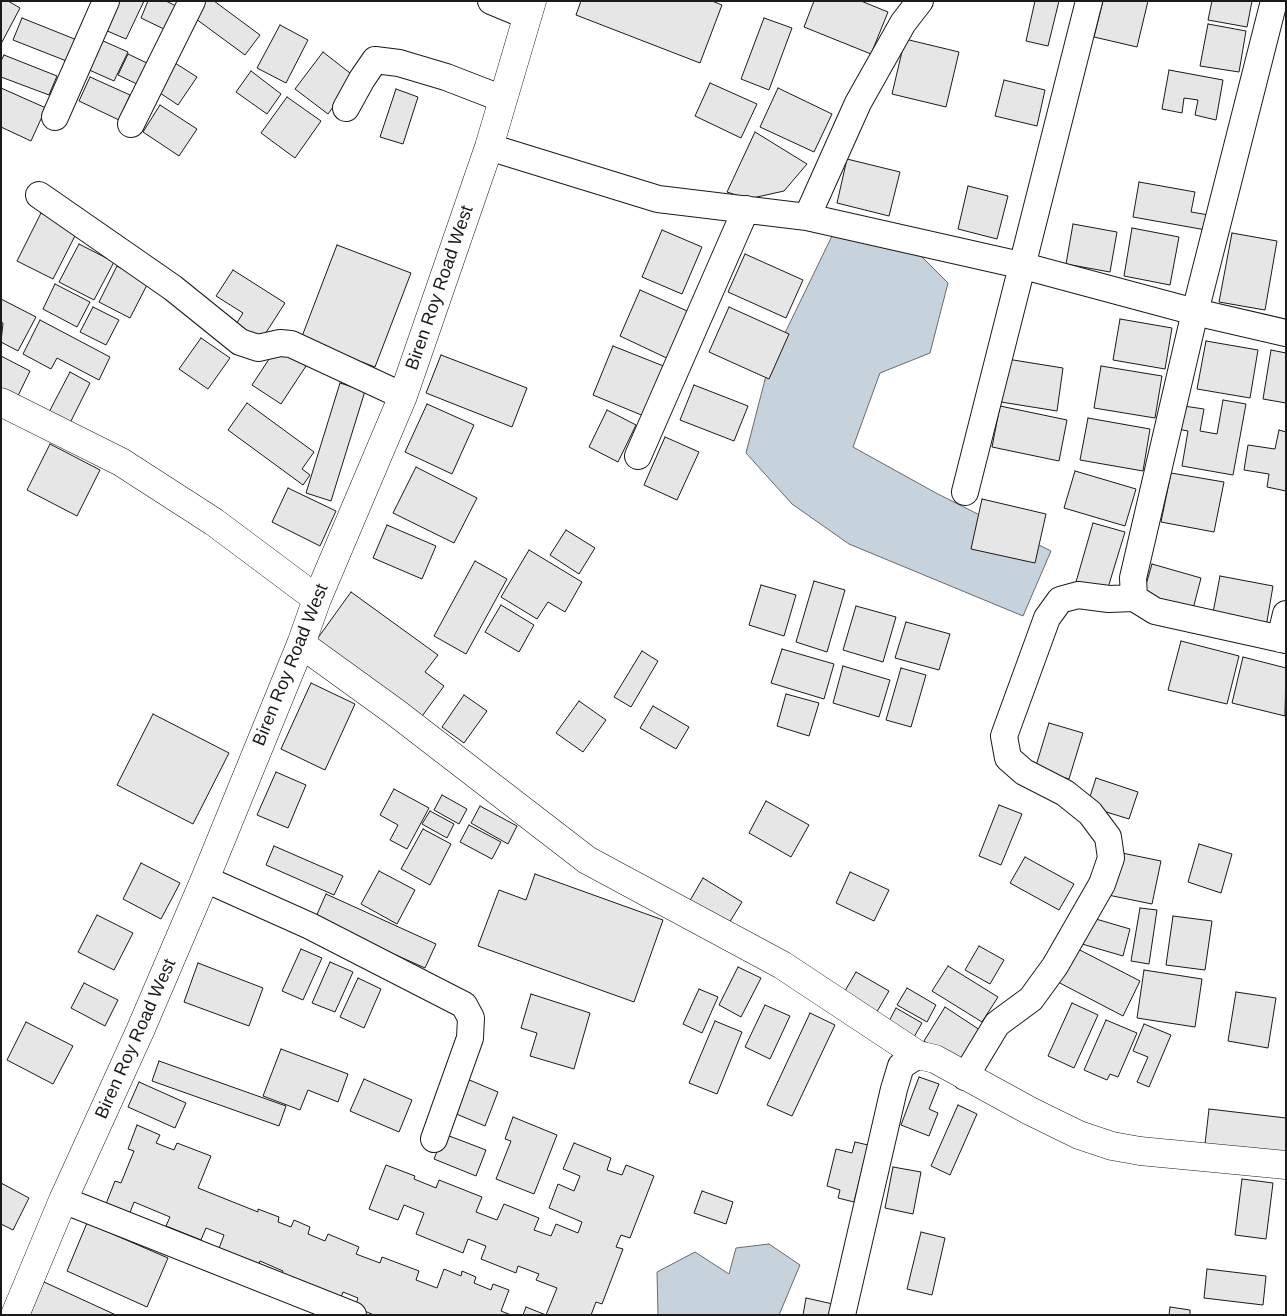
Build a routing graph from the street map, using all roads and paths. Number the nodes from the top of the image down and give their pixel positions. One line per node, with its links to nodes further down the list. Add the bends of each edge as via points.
1 (106, 1): 10 (street)
2 (192, 1): 11 (street)
3 (491, 1): 7 (street)
4 (920, 1): 15 (street, via 903,23 858,103)
5 (1089, 1): 16 (street)
6 (1274, 1): 17 (street)
7 (529, 8): 8 (street, Biren Roy Road West)
8 (503, 99): 9 (street, via 446,76 399,62 375,60); 12 (street, Biren Roy Road West)
9 (346, 108)
10 (55, 117)
11 (131, 124)
12 (490, 147): 14 (street, via 658,199); 19 (street, Biren Roy Road West)
13 (39, 195): 19 (street, via 173,288 240,342 258,348 291,344)
14 (746, 209): 15 (street); 21 (street)
15 (807, 217): 16 (street)
16 (1020, 265): 17 (street); 22 (street)
17 (1195, 312): 18 (street); 23 (street, via 1133,578)
18 (1286, 333)
19 (403, 396): 24 (street, Biren Roy Road West)
20 (1, 402): 24 (street, via 121,462 214,522)
21 (638, 456)
22 (965, 492)
23 (1134, 598): 25 (street, via 1154,611); 29 (street, via 1078,595 1060,600 1047,618 1004,736 1008,758 1024,772 1065,793 1090,812 1108,837 1111,858 1102,884 1055,966 1031,999 997,1024)
24 (318, 599): 26 (street, Biren Roy Road West)
25 (1284, 631)
26 (302, 644): 27 (street, Biren Roy Road West); 28 (street, via 587,860 782,965)
27 (205, 879): 30 (street, via 310,926 464,1005 471,1018 470,1038); 32 (street, Biren Roy Road West)
28 (918, 1055): 29 (street, via 935,1059); 35 (street, via 901,1066 894,1089)
29 (965, 1076): 31 (street, via 1079,1135 1112,1146)
30 (434, 1139)
31 (1286, 1165)
32 (63, 1200): 33 (street, Biren Roy Road West); 34 (street)
33 (15, 1315)
34 (353, 1315)
35 (842, 1315)

